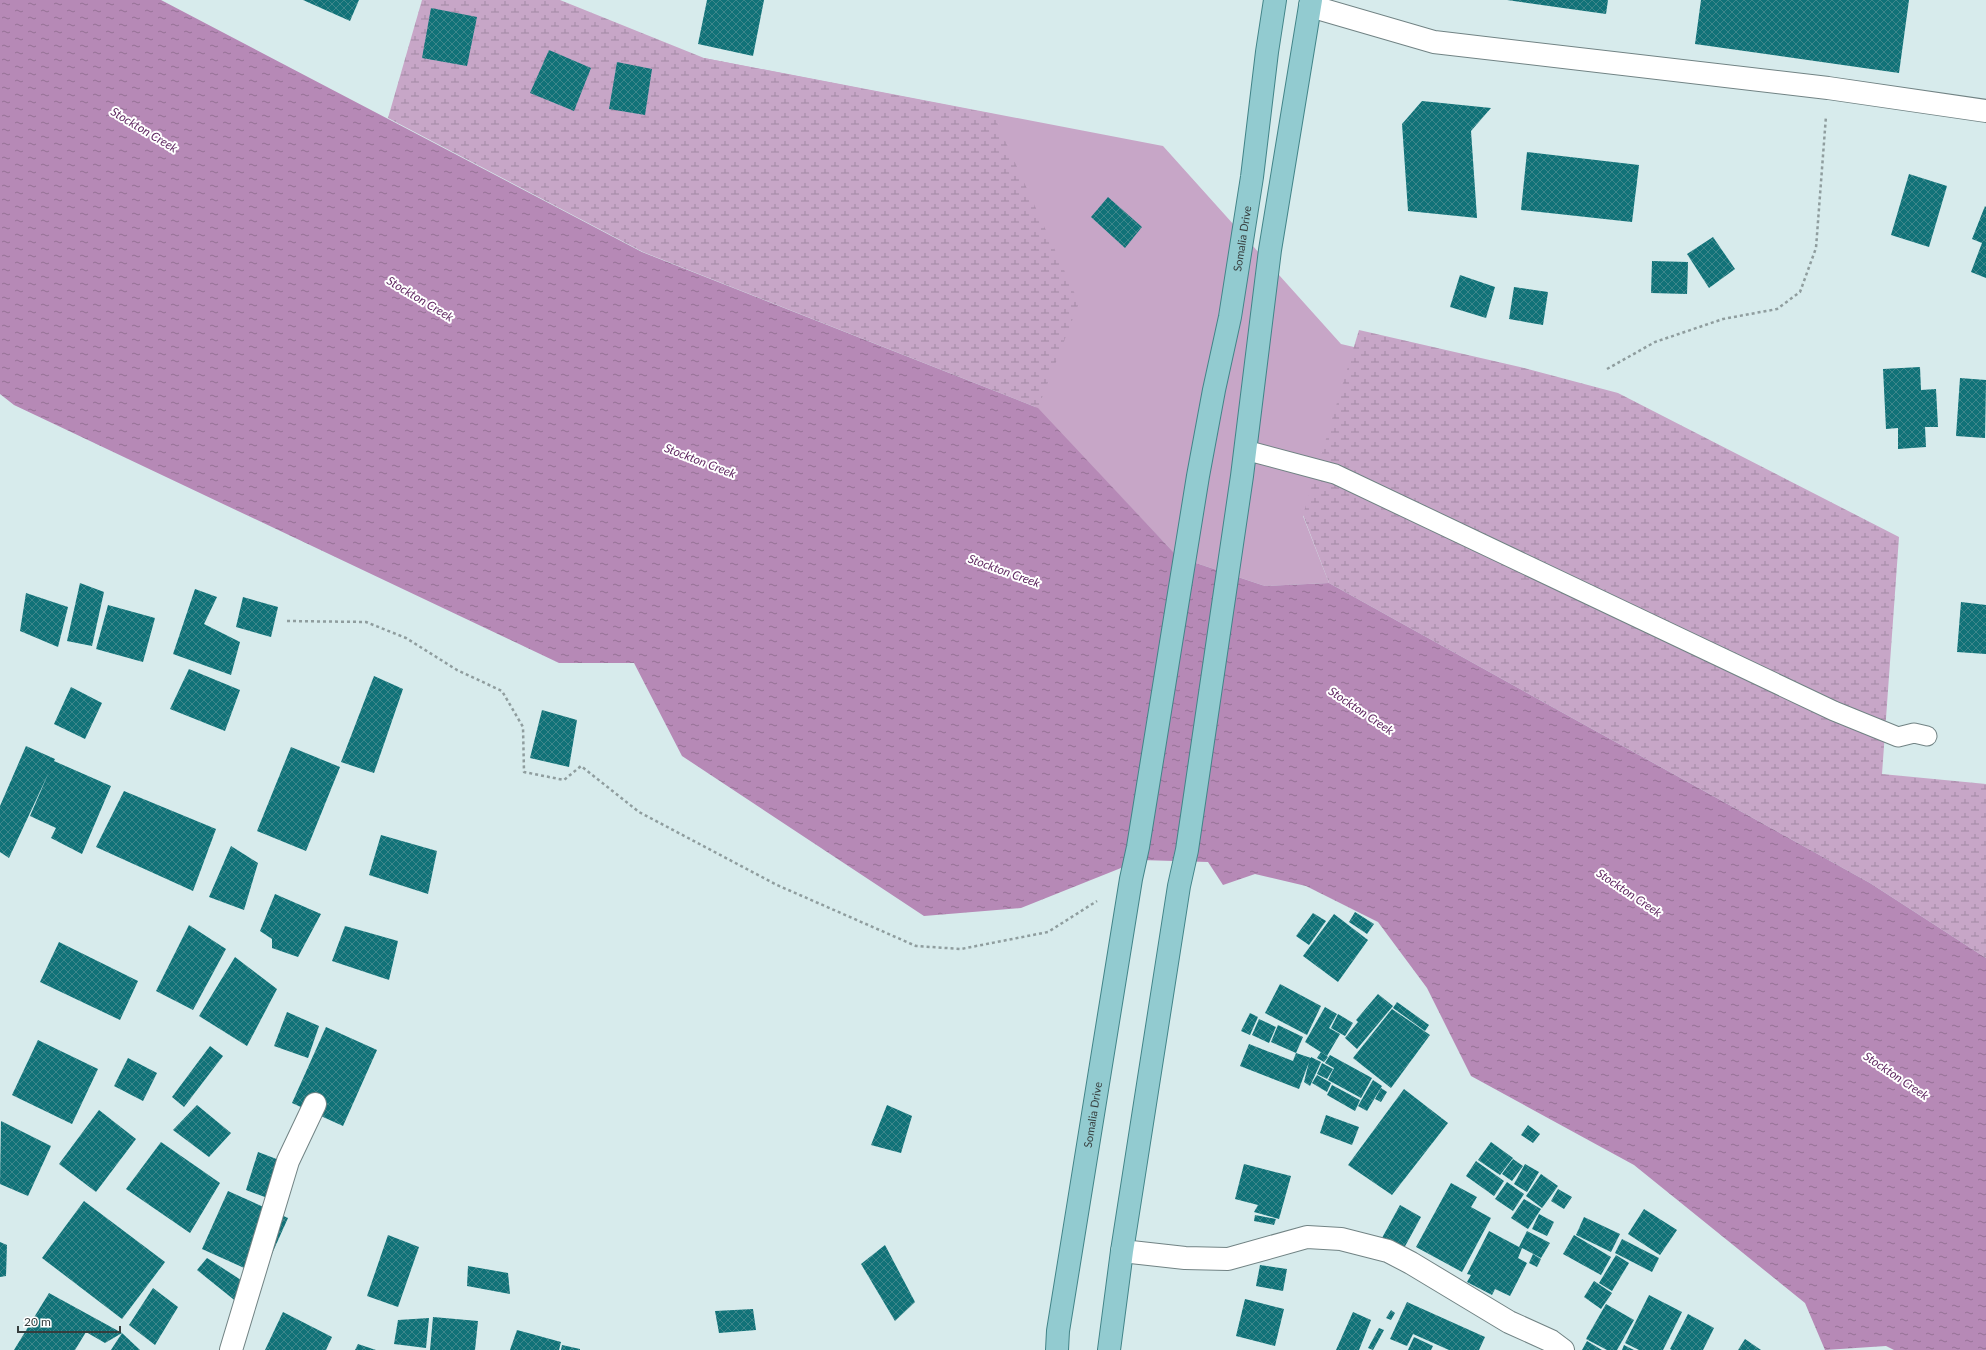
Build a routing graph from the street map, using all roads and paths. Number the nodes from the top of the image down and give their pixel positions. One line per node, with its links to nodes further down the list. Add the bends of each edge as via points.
1 (1275, 0): 9 (main road, Somalia Drive, via 1252,177 1230,317 1198,476)
2 (1311, 3): 3 (street, via 1434,42); 6 (main road, via 1270,250)
3 (1828, 88): 4 (street); 5 (path, via 1816,248 1800,292 1777,309 1723,319 1663,340)
4 (1986, 111)
5 (1607, 369)
6 (1245, 450): 8 (lane, via 1335,474 1834,711 1898,737 1914,733); 11 (main road, via 1187,850)
7 (287, 621): 9 (path, via 366,622 406,638 457,670 502,691 523,727 524,772 564,780 581,766 639,812 777,885 916,946 961,949 1048,932)
8 (1927, 736)
9 (1131, 879): 13 (main road, Somalia Drive)
10 (315, 1104): 12 (street, via 288,1161)
11 (1122, 1250): 14 (main road); 15 (street, via 1185,1258 1228,1259 1306,1237 1341,1239 1388,1251 1509,1322 1551,1341)
12 (231, 1350)
13 (1057, 1350)
14 (1109, 1350)
15 (1563, 1350)

